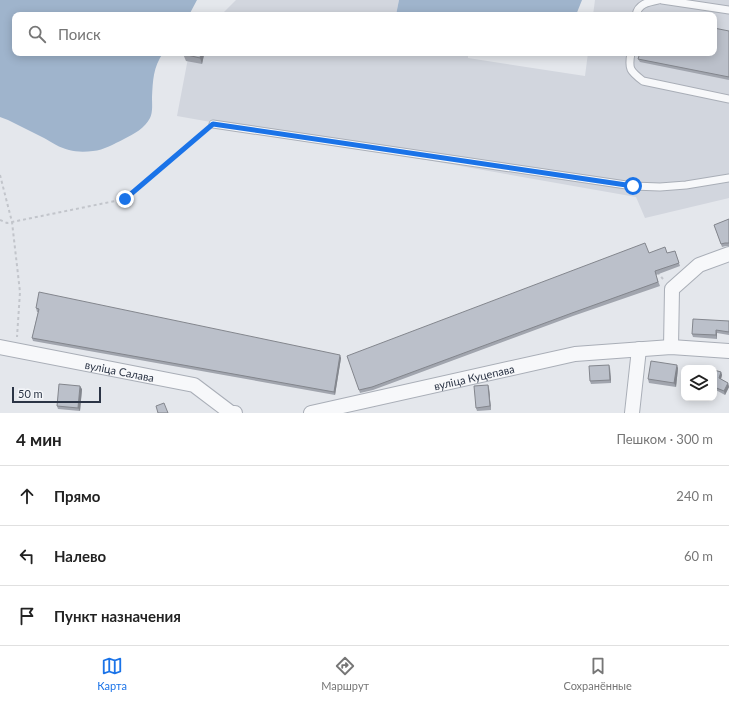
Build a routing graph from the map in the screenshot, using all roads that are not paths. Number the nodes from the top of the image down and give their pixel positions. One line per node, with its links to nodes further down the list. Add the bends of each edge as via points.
1 (658, 0): 4 (lane, via 645,3)
2 (662, 0): 3 (lane)
3 (729, 10)
4 (637, 12)
5 (630, 56): 6 (lane, via 629,65 633,74 643,80)
6 (729, 99)
7 (213, 124): 8 (lane, via 633,186 686,185)
8 (729, 178)
9 (729, 254): 11 (street, via 699,266 672,289)
10 (0, 347): 14 (street, вуліца Салава, via 194,385)
11 (671, 347): 12 (street, вуліца Куцепава); 13 (street, вуліца Куцепава)
12 (639, 349): 16 (street, вуліца Куцепава, via 575,354); 17 (street)
13 (729, 351)
14 (231, 413): 15 (street)
15 (235, 413)
16 (311, 413)
17 (632, 413)

